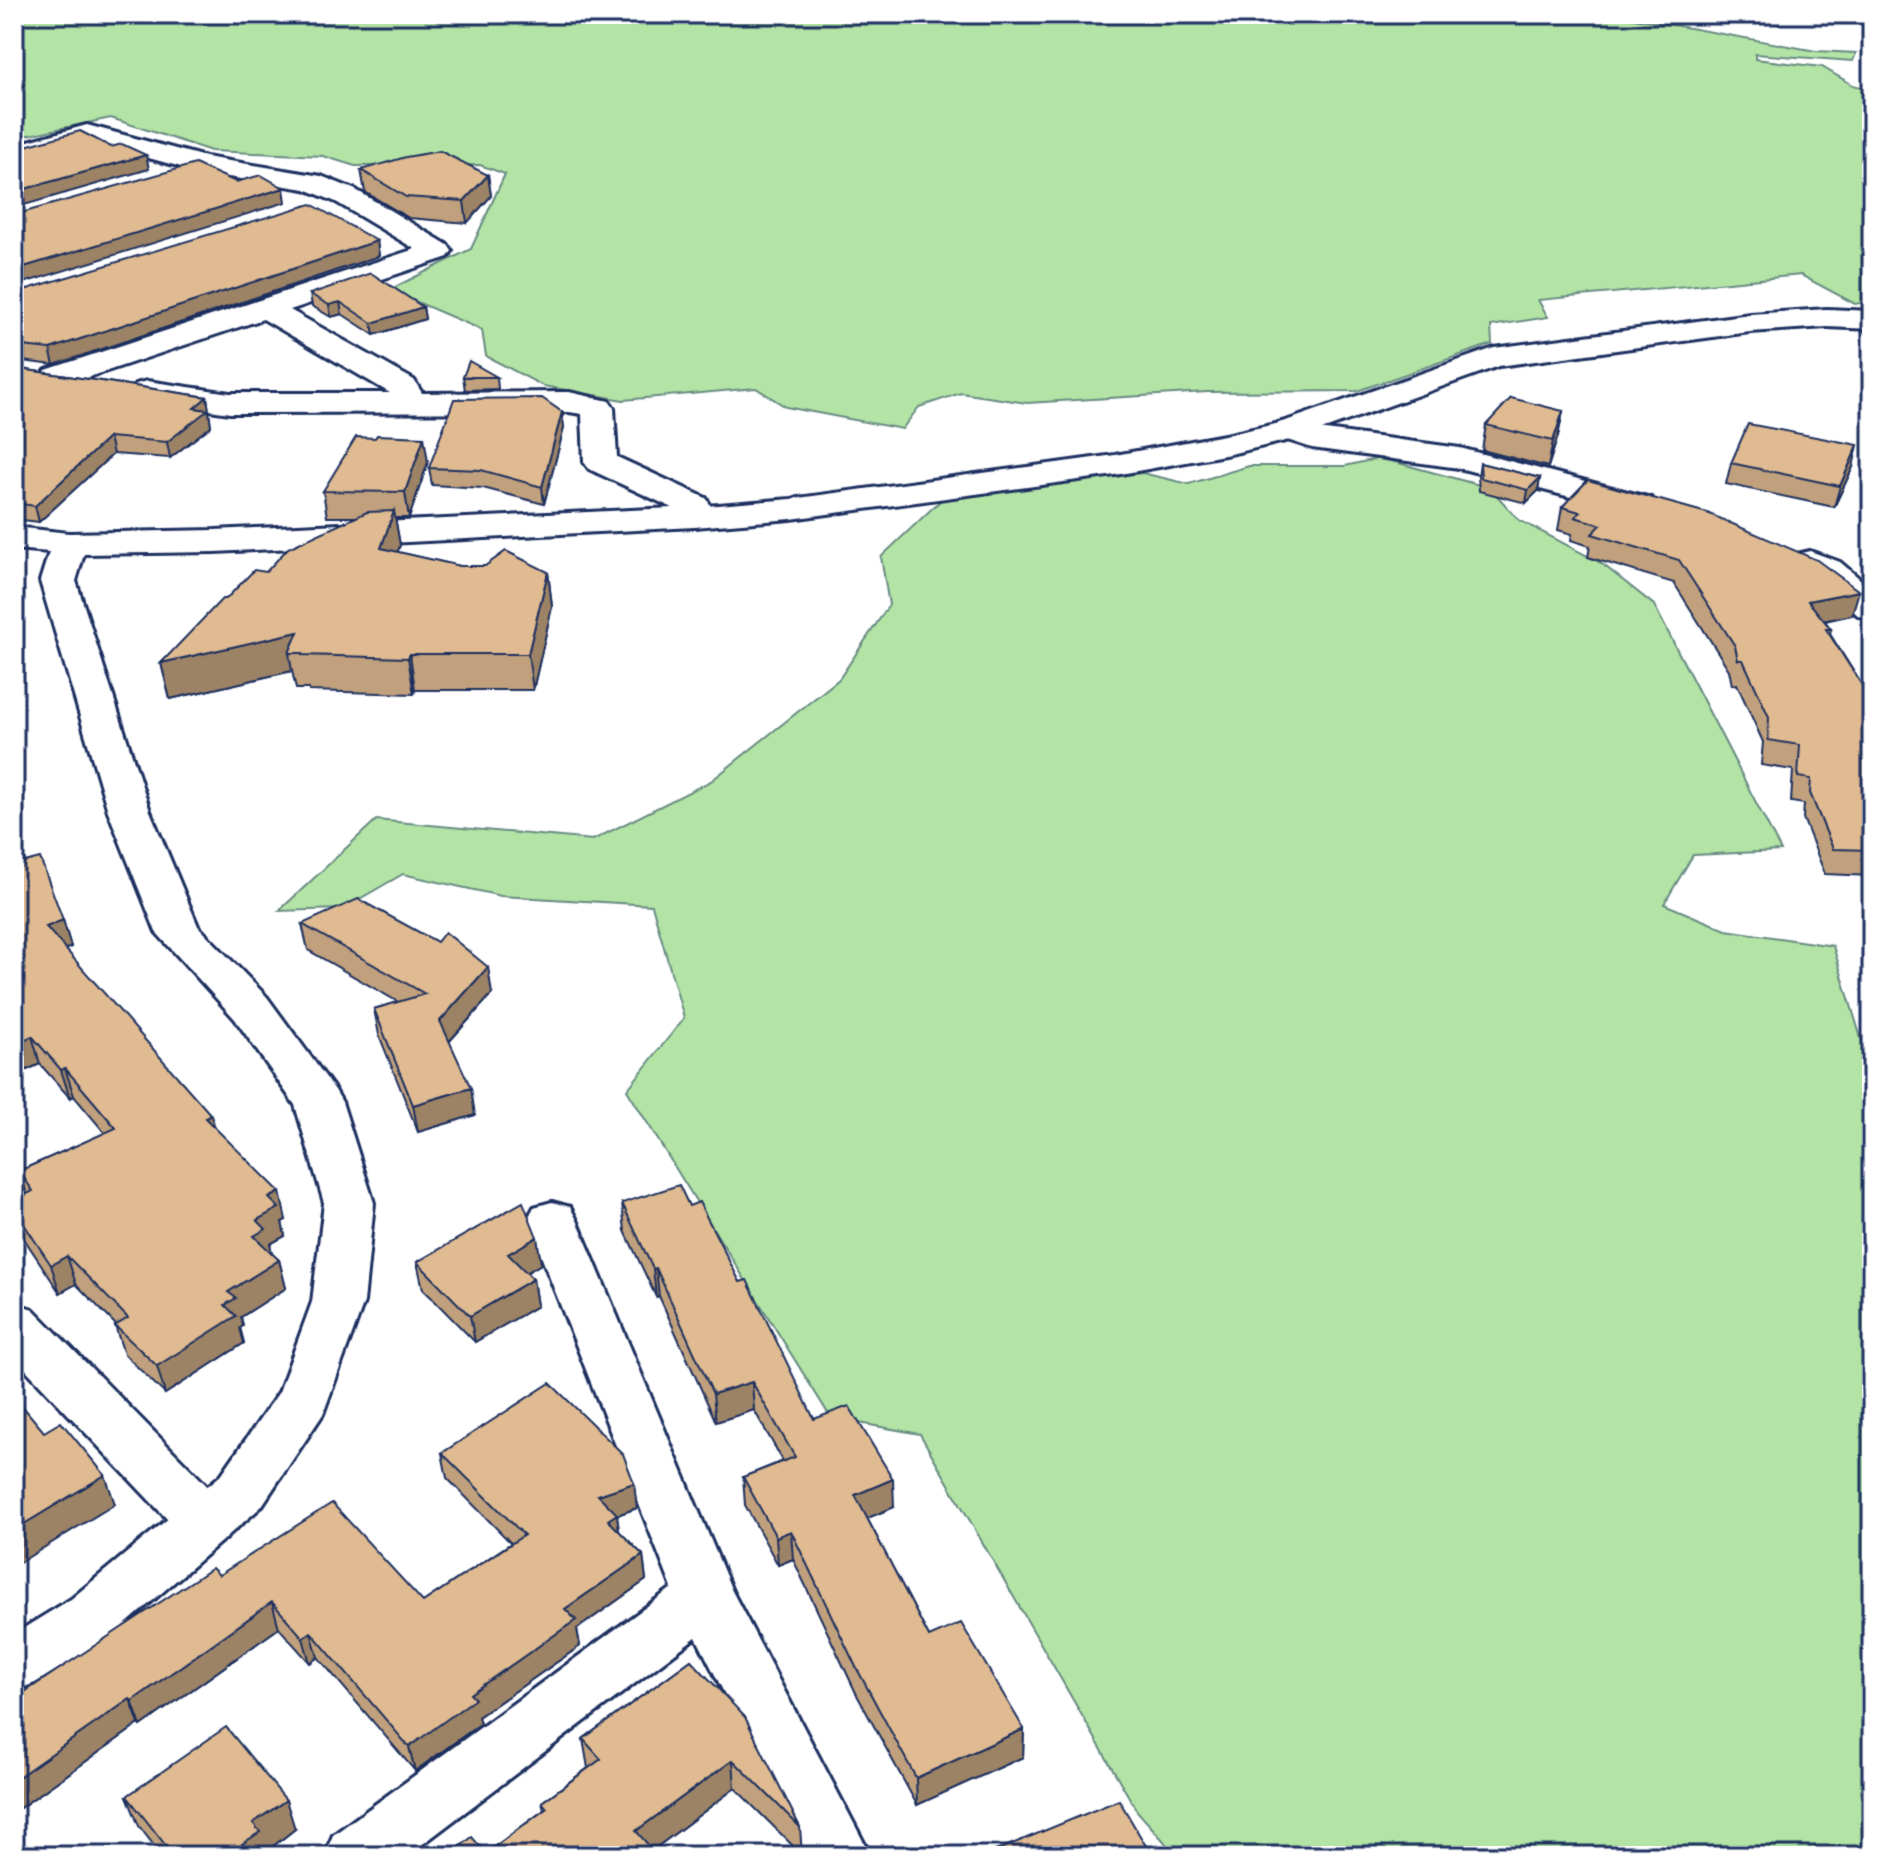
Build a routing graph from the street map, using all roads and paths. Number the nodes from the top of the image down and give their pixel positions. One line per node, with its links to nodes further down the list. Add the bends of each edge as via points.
1 (14, 153): 2 (street, via 87,133)
2 (203, 165): 3 (street); 4 (street, via 311,182)
3 (160, 178)
4 (346, 196): 5 (street); 6 (street, via 438,251)
5 (301, 210)
6 (266, 308): 8 (street, via 403,387); 8 (street, via 43,375 230,403)
7 (1872, 320): 9 (street, via 1750,323 1494,357)
8 (412, 403): 11 (street, via 569,402 598,408 601,462 694,505)
9 (1290, 430): 10 (street, via 1312,438 1493,465); 11 (street, via 1115,465)
10 (1670, 514)
11 (694, 517): 13 (street, via 334,537)
12 (14, 538): 13 (street)
13 (69, 544): 18 (street, via 58,581 129,811 178,932 251,1008 318,1102 349,1203 338,1302 304,1399 241,1491)
14 (1785, 552): 15 (street, via 1827,570)
15 (1872, 608)
16 (552, 1220): 19 (street)
17 (14, 1323): 18 (street)
18 (206, 1522): 20 (street, via 92,1617)
19 (705, 1597): 21 (street); 22 (street)
20 (14, 1665)
21 (356, 1856)
22 (839, 1856)

